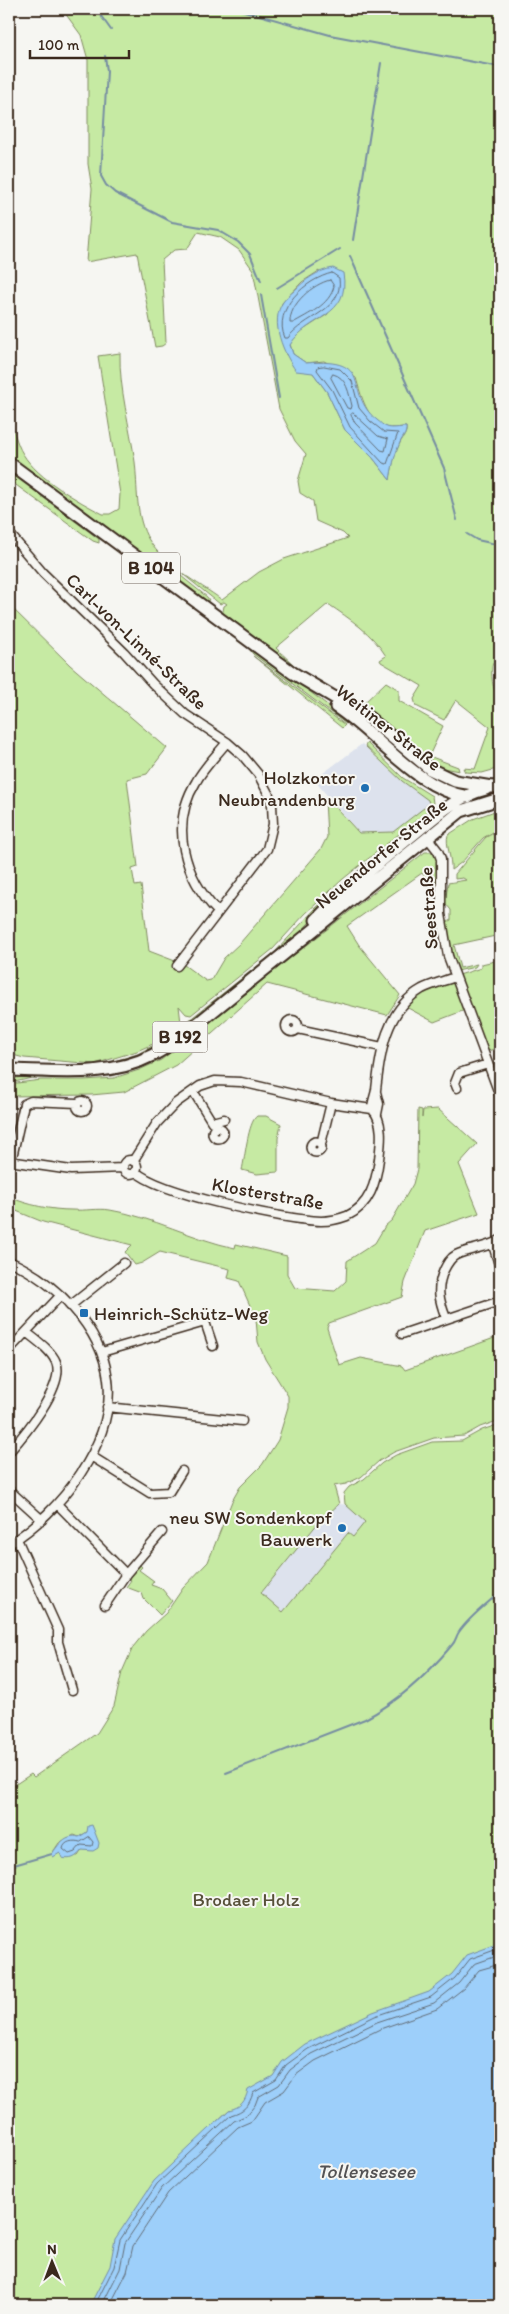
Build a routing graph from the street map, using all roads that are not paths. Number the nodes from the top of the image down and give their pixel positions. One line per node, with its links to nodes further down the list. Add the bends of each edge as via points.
1 (9, 462): 3 (main road, Weitiner Straße / B 104)
2 (9, 533): 4 (street, Carl-von-Linné-Straße, via 43,573 153,684 185,714)
3 (293, 673): 5 (main road, Weitiner Straße / B 104, via 369,718 419,762); 7 (main road, Weitiner Straße / B 104, via 372,734 407,766)
4 (227, 742): 13 (street, via 194,783 182,824 190,872); 13 (street, Carl-von-Linné-Straße, via 251,765 265,785 272,805 273,824 267,849)
5 (455, 781): 6 (main road, Weitiner Straße / B 104); 8 (main road)
6 (496, 786): 8 (main road, Neuendorfer Straße)
7 (441, 788): 8 (main road, Weitiner Straße / B 104); 11 (main road)
8 (464, 796): 9 (main road, Weitiner Straße / B 104); 10 (main road); 11 (main road, Neuendorfer Straße / B 192)
9 (498, 799): 10 (main road, Neuendorfer Straße / B 192)
10 (461, 811): 12 (main road, Neuendorfer Straße / B 192)
11 (440, 812): 12 (main road, Neuendorfer Straße / B 192)
12 (424, 833): 15 (street, Seestraße, via 441,859 442,924); 19 (main road, Neuendorfer Straße / B 192, via 350,886 294,945 176,1039 141,1060 97,1070)
13 (218, 912): 14 (street, Carl-von-Linné-Straße)
14 (177, 966)
15 (455, 977): 17 (street, Klosterstraße, via 423,989 409,999 395,1016); 18 (street, Seestraße)
16 (298, 1029): 17 (street)
17 (382, 1047): 25 (street, Klosterstraße, via 376,1092 380,1104)
18 (488, 1064): 20 (street, via 459,1073 455,1083); 22 (street, Seestraße)
19 (9, 1070)
20 (457, 1088)
21 (193, 1090): 24 (street, via 208,1083 232,1080); 26 (street, via 214,1125); 28 (street, via 162,1118)
22 (500, 1096)
23 (78, 1102): 29 (street, via 31,1101 24,1104)
24 (331, 1103): 25 (street); 27 (street)
25 (374, 1111): 31 (street, Klosterstraße, via 380,1125 377,1176 372,1191 358,1209 338,1219 314,1220 209,1201 139,1176)
26 (224, 1119)
27 (321, 1144)
28 (133, 1161): 30 (street, via 126,1161); 31 (street, via 137,1167)
29 (10, 1162): 30 (street, Klosterstraße, via 51,1169)
30 (123, 1168): 31 (street, Klosterstraße, via 128,1173)
31 (135, 1171)
32 (500, 1240): 33 (street)
33 (493, 1245): 36 (street); 40 (street, via 455,1256 449,1262 438,1289)
34 (9, 1261): 37 (street, via 28,1271)
35 (124, 1263): 39 (street)
36 (500, 1268)
37 (60, 1296): 39 (street); 41 (street)
38 (500, 1301): 40 (street)
39 (70, 1306): 45 (street)
40 (446, 1318): 42 (street)
41 (26, 1332): 44 (street); 48 (street, via 54,1358 58,1377 31,1426)
42 (402, 1334)
43 (213, 1346): 45 (street, via 206,1322)
44 (9, 1350)
45 (102, 1352): 46 (street, via 108,1380)
46 (107, 1408): 47 (street); 49 (street)
47 (242, 1421)
48 (9, 1452)
49 (91, 1456): 50 (street, via 150,1494 169,1492); 52 (street)
50 (182, 1471)
51 (9, 1490): 53 (street)
52 (58, 1505): 53 (street); 57 (street)
53 (42, 1520): 55 (street)
54 (162, 1532): 57 (street)
55 (17, 1539): 56 (street); 59 (street, via 58,1630 58,1642)
56 (9, 1544)
57 (126, 1574): 58 (street)
58 (105, 1605)
59 (72, 1690)

